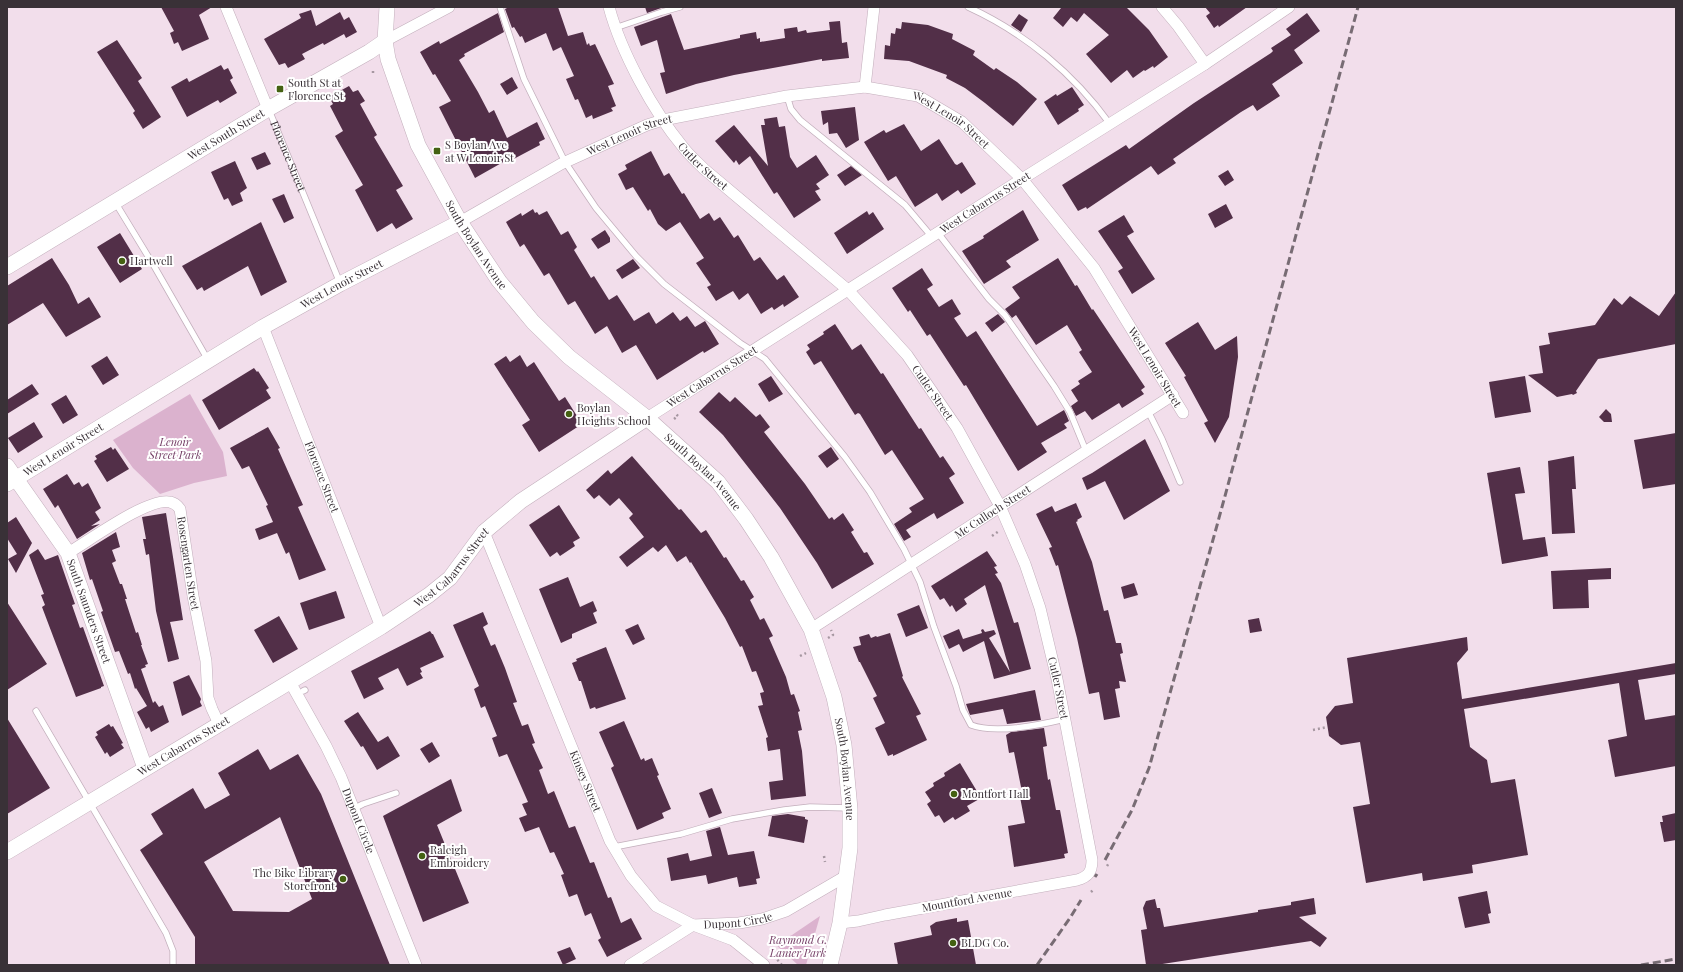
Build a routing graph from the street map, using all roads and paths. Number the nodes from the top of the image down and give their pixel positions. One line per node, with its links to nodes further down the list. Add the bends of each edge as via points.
1 (226, 7): 16 (street, Florence Street)
2 (387, 7): 12 (street, South Boylan Avenue)
3 (449, 7): 12 (street, West South Street)
4 (500, 7): 19 (lane, via 524,79)
5 (609, 7): 11 (street, Cutler Street)
6 (680, 7): 11 (lane)
7 (874, 7): 14 (street)
8 (968, 7): 18 (lane, via 1020,35 1056,63 1088,96)
9 (1162, 7): 13 (street)
10 (1289, 7): 13 (street, West Cabarrus Street)
11 (615, 28): 17 (street, Cutler Street, via 632,68)
12 (385, 41): 16 (street, West South Street); 22 (street, South Boylan Avenue, via 388,59 418,146)
13 (1205, 64): 18 (street, West Cabarrus Street)
14 (865, 87): 15 (street, West Lenoir Street); 20 (street, West Lenoir Street, via 918,96 962,122)
15 (787, 96): 17 (street, West Lenoir Street); 23 (lane, via 791,109 800,120 895,196)
16 (268, 109): 21 (street, West South Street); 25 (lane, Florence Street)
17 (663, 120): 19 (street, West Lenoir Street); 26 (street, Cutler Street, via 704,169)
18 (1110, 124): 20 (street, West Cabarrus Street)
19 (565, 162): 22 (street, West Lenoir Street); 28 (lane, via 596,208 636,256 664,284 740,343)
20 (1022, 179): 23 (street, West Cabarrus Street); 30 (street, West Lenoir Street, via 1094,268)
21 (115, 201): 24 (street, West South Street); 29 (lane)
22 (460, 222): 25 (street, West Lenoir Street); 34 (street, South Boylan Avenue, via 499,281 549,339 595,379)
23 (935, 235): 26 (street, West Cabarrus Street); 36 (lane, via 1005,315 1070,412)
24 (7, 267)
25 (340, 284): 27 (street, West Lenoir Street)
26 (848, 290): 28 (street, West Cabarrus Street); 39 (street, Cutler Street, via 907,355 957,428)
27 (263, 327): 29 (street, West Lenoir Street); 45 (street, Florence Street)
28 (754, 350): 34 (street, West Cabarrus Street); 44 (lane, via 765,358 845,457 870,492)
29 (208, 360): 37 (street, West Lenoir Street)
30 (1173, 395): 31 (street, Mc Culloch Street); 32 (street, West Lenoir Street)
31 (1148, 411): 36 (street, Mc Culloch Street); 38 (lane)
32 (1183, 413)
33 (678, 416): 35 (path)
34 (647, 418): 42 (street, West Cabarrus Street, via 521,501); 46 (street, South Boylan Avenue, via 718,482 771,557)
35 (674, 419)
36 (1086, 451): 39 (street, Mc Culloch Street)
37 (10, 476): 43 (street, South Saunders Street)
38 (1180, 482)
39 (1000, 506): 44 (street, Mc Culloch Street); 51 (street, Cutler Street, via 1025,564 1040,608)
40 (989, 529): 41 (path, via 992,535)
41 (999, 531)
42 (484, 532): 45 (street, West Cabarrus Street, via 450,578 429,596); 60 (street, Kinsey Street)
43 (68, 553): 52 (street, Rosengarten Street, via 147,506 165,501 176,504 180,509 206,661 208,698); 55 (street, South Saunders Street)
44 (911, 564): 46 (street, Mc Culloch Street); 51 (lane, via 920,582 962,710 971,725 992,730)
45 (381, 627): 49 (street, West Cabarrus Street)
46 (811, 629): 58 (street, South Boylan Avenue, via 834,697 844,745)
47 (831, 630): 48 (path)
48 (833, 635)
49 (290, 682): 52 (street, West Cabarrus Street); 59 (street, Dupont Circle, via 326,746)
50 (36, 711): 57 (lane)
51 (1065, 720): 64 (street, Cutler Street, via 1092,860)
52 (219, 724): 55 (street, West Cabarrus Street)
53 (1327, 727): 54 (path)
54 (1313, 730)
55 (145, 768): 57 (street, West Cabarrus Street)
56 (396, 793): 59 (lane)
57 (88, 803): 61 (street, West Cabarrus Street); 70 (lane, via 166,933 173,951)
58 (850, 808): 60 (lane, via 810,807 784,810 732,819 682,834); 65 (street, South Boylan Avenue, via 850,848)
59 (353, 809): 71 (street, Dupont Circle)
60 (613, 847): 69 (street, Kinsey Street, via 631,876 656,906)
61 (7, 852)
62 (824, 856): 63 (path)
63 (825, 862)
64 (1090, 872): 68 (street, Mountford Avenue, via 1084,878 1060,883)
65 (846, 876): 68 (street, South Boylan Avenue); 69 (street, Dupont Circle, via 786,912 740,923)
66 (1094, 889): 67 (path)
67 (1092, 892)
68 (840, 923): 74 (street, South Boylan Avenue)
69 (693, 925): 72 (street, Dupont Circle); 73 (street, Kinsey Street, via 733,940)
70 (172, 965)
71 (416, 965)
72 (630, 965)
73 (764, 965)
74 (830, 965)

